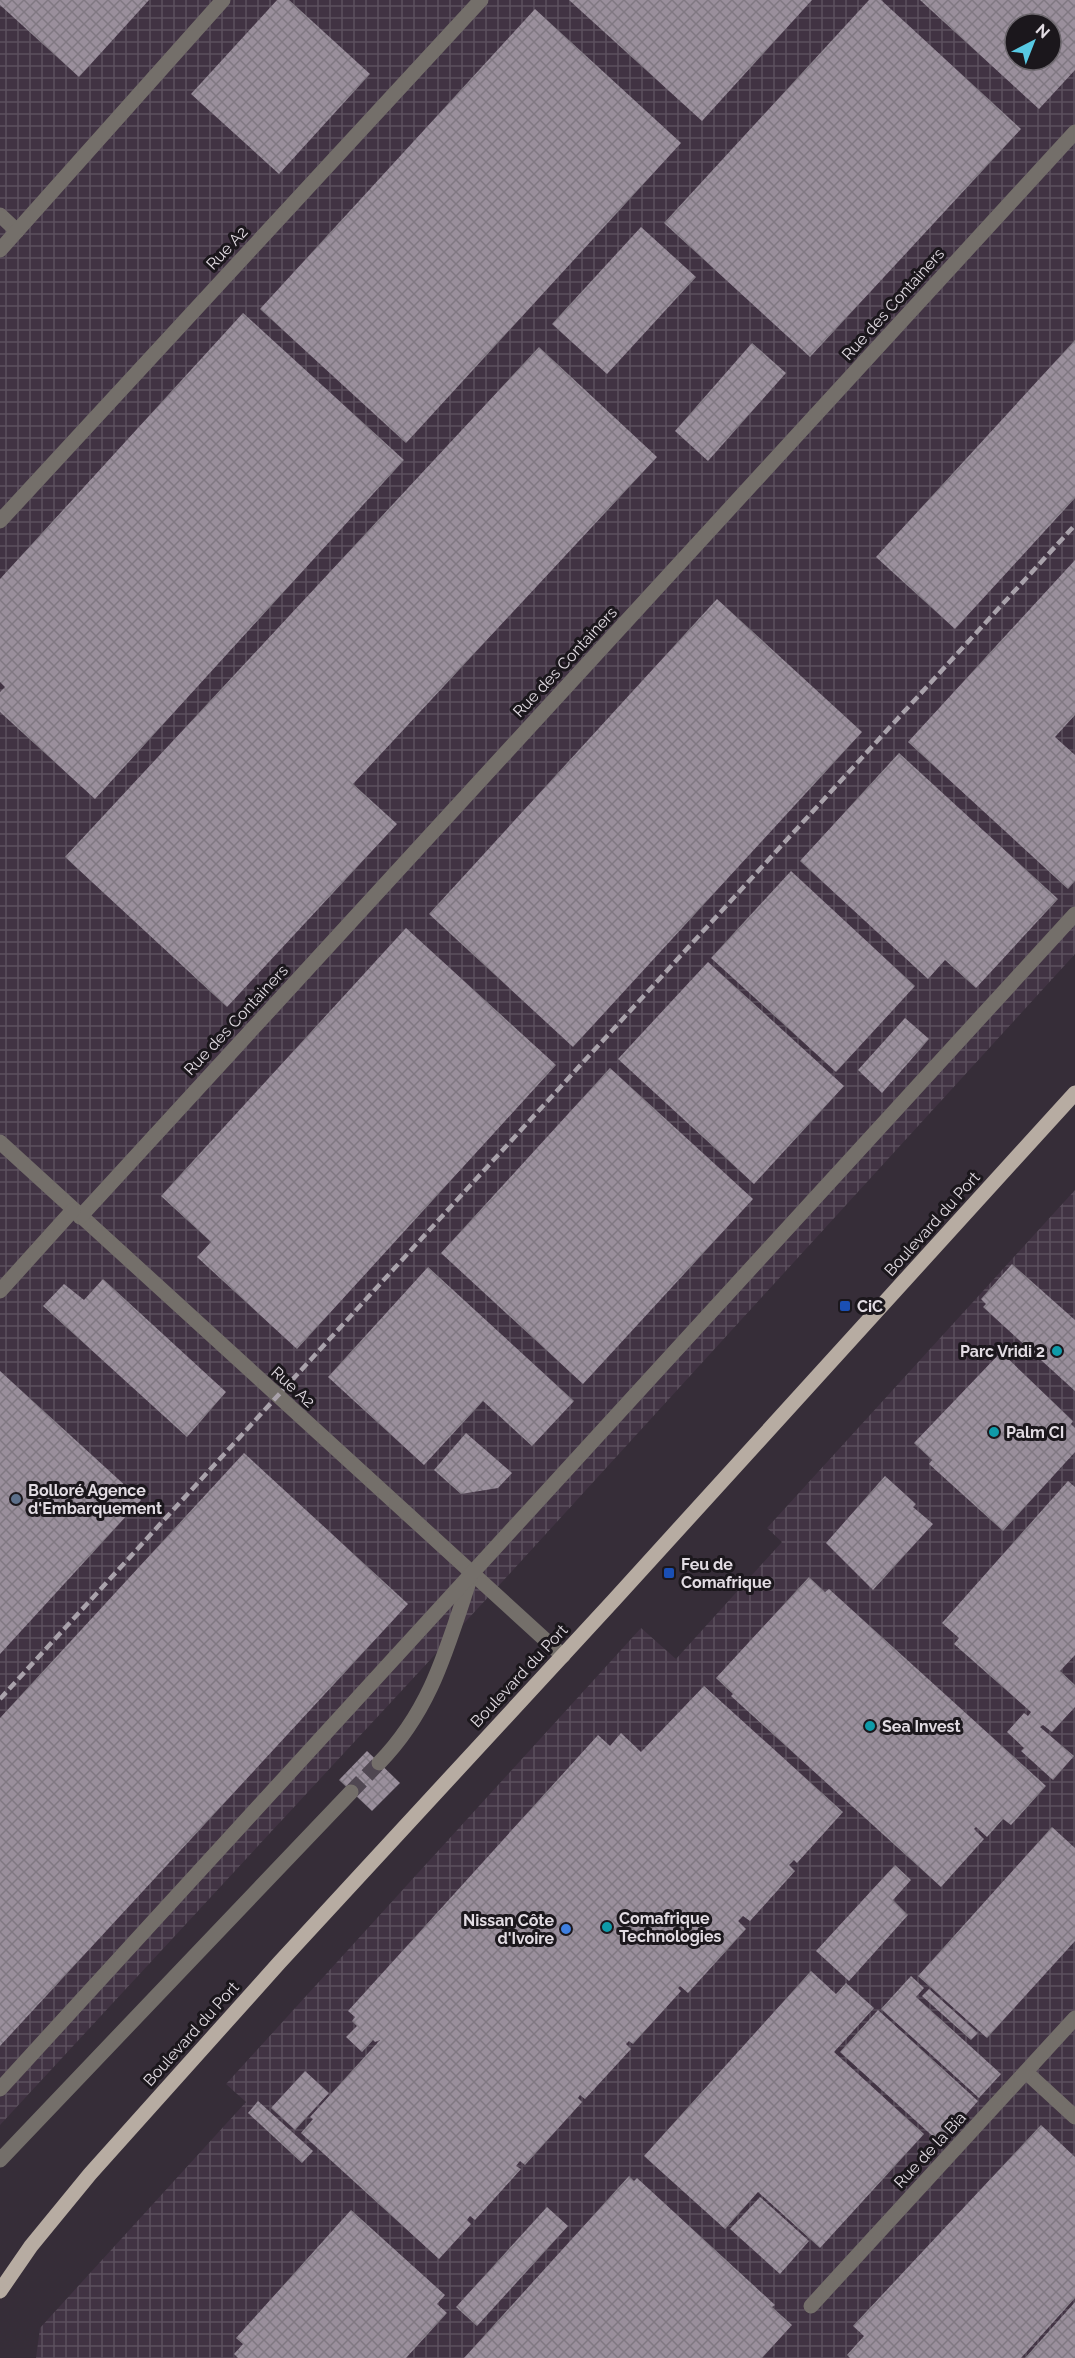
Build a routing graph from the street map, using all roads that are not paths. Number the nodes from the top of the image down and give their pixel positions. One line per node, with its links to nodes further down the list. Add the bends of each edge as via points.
1 (223, 0): 5 (street)
2 (481, 0): 7 (street, Rue A2)
3 (1075, 132): 11 (street, Rue des Containers)
4 (0, 215): 5 (street)
5 (17, 231): 6 (street)
6 (0, 250)
7 (0, 520)
8 (1075, 914): 13 (street)
9 (1075, 1093): 14 (main road, Boulevard du Port)
10 (0, 1142): 11 (street, Rue A2)
11 (77, 1213): 12 (street, Rue des Containers); 13 (street, Rue A2)
12 (0, 1291)
13 (471, 1573): 14 (street, Rue A2); 15 (street, via 442,1665 421,1710 402,1740); 19 (street)
14 (563, 1656): 22 (main road, Boulevard du Port, via 90,2174)
15 (380, 1763)
16 (351, 1792): 21 (street)
17 (1075, 2019): 18 (street, Rue de la Bia)
18 (1026, 2072): 20 (street); 23 (street, Rue de la Bia)
19 (0, 2089)
20 (1075, 2117)
21 (0, 2160)
22 (0, 2291)
23 (811, 2306)

